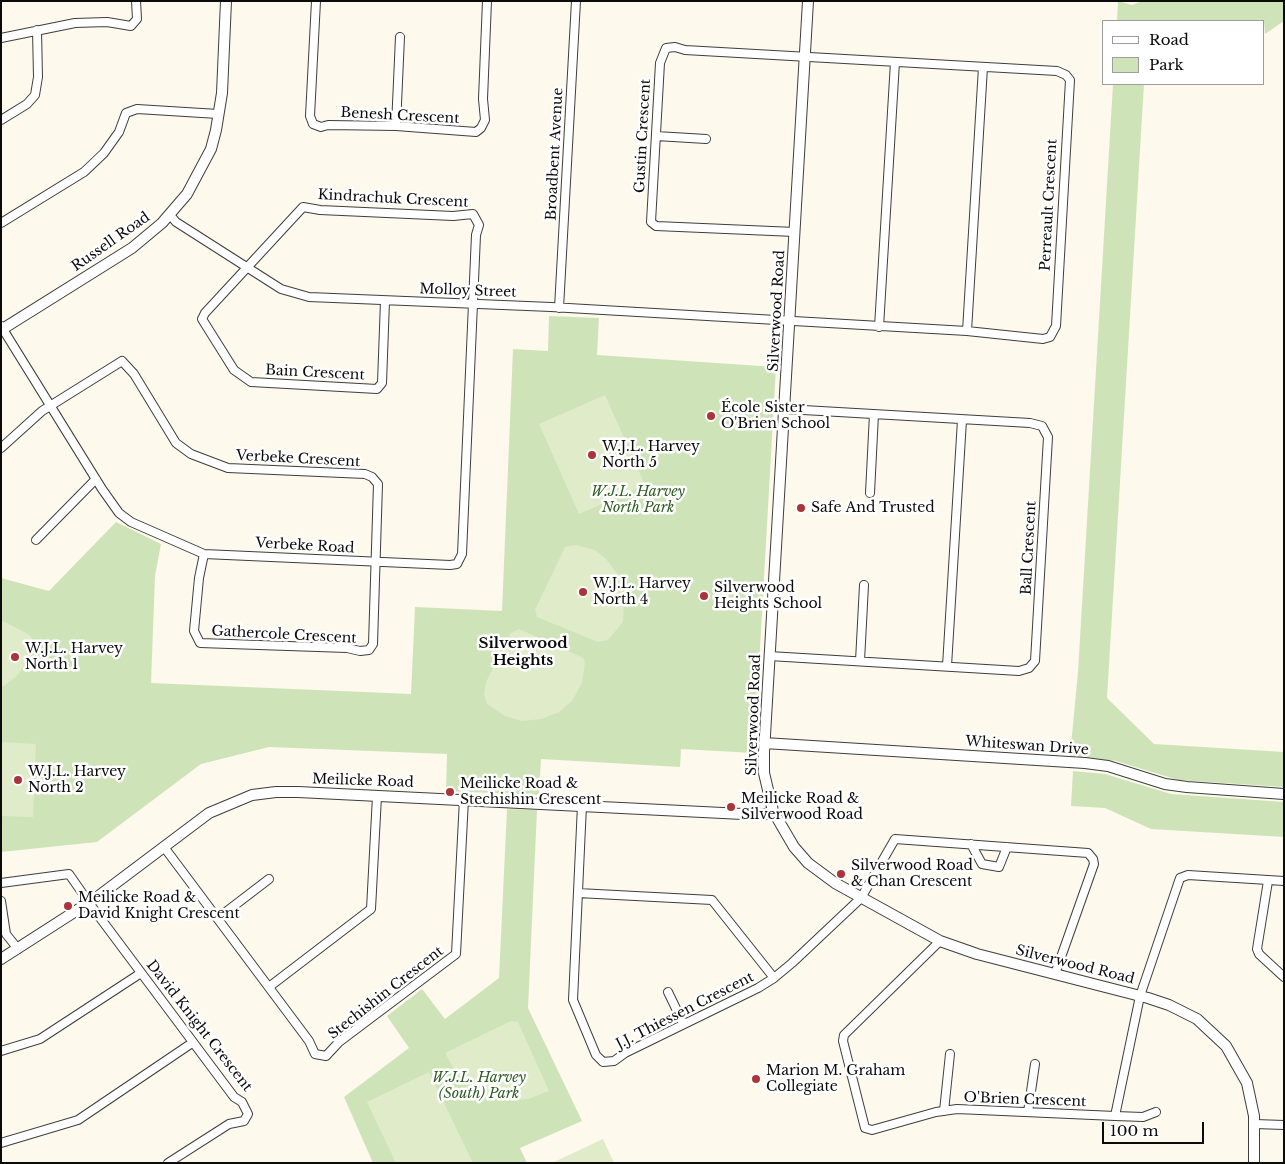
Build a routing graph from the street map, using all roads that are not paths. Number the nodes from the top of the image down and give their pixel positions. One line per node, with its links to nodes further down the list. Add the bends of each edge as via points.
1 (136, 1): 7 (street, via 137,19 131,26 107,22 75,23)
2 (226, 1): 13 (street, Russell Road, via 222,93)
3 (316, 1): 15 (street, Benesh Crescent, via 310,116 313,124 321,127)
4 (487, 1): 15 (street, Benesh Crescent, via 485,120 481,128 476,132)
5 (576, 1): 24 (street, Broadbent Avenue)
6 (808, 1): 10 (street, Silverwood Road)
7 (38, 30): 9 (street); 14 (street, via 35,95 28,104)
8 (400, 36): 15 (street)
9 (1, 38)
10 (806, 56): 11 (street, Perreault Crescent); 16 (street, Gustin Crescent, via 666,48 660,63); 20 (street, Silverwood Road)
11 (896, 62): 12 (street, Perreault Crescent); 26 (street)
12 (983, 67): 28 (street); 28 (street, Perreault Crescent, via 1057,71 1070,80 1056,326 1050,337 1043,339)
13 (218, 114): 18 (street, Russell Road, via 211,148 187,194); 19 (street, via 137,110 126,113 119,132 84,172)
14 (1, 120)
15 (396, 126)
16 (656, 136): 17 (street); 20 (street, Gustin Crescent, via 651,222 656,226)
17 (706, 139)
18 (170, 215): 21 (street, Molloy Street); 27 (street, Russell Road, via 132,248)
19 (1, 223)
20 (795, 232): 25 (street, Silverwood Road)
21 (247, 267): 22 (street, Molloy Street, via 280,290 294,294); 22 (street, Bain Crescent, via 202,319 234,370 252,382 377,389 382,383); 23 (street, Kindrachuk Crescent, via 303,207 453,216 473,214 479,225)
22 (386, 300): 23 (street, Molloy Street)
23 (473, 304): 24 (street, Molloy Street); 38 (street, Verbeke Road, via 460,560 450,565)
24 (559, 308): 25 (street, Molloy Street)
25 (789, 321): 26 (street, Perreault Crescent); 30 (street, Silverwood Road)
26 (879, 327): 28 (street, Perreault Crescent)
27 (2, 328): 29 (street, Verbeke Road)
28 (967, 332)
29 (50, 406): 33 (street); 34 (street, Verbeke Road); 38 (street, Verbeke Crescent, via 122,360 134,374 176,444 191,454 228,468 372,477 378,484)
30 (786, 409): 31 (street, Ball Crescent); 40 (street, Silverwood Road)
31 (874, 414): 32 (street, Ball Crescent); 35 (street)
32 (962, 420): 42 (street); 42 (street, Ball Crescent, via 1037,424 1042,426 1048,437 1035,661 1029,668 1019,671)
33 (1, 448)
34 (96, 479): 36 (street); 37 (street, Verbeke Road, via 124,517)
35 (870, 493)
36 (36, 540)
37 (204, 554): 38 (street, Verbeke Road); 38 (street, Gathercole Crescent, via 194,631 200,643 360,651 369,650 373,644)
38 (374, 562)
39 (864, 585): 41 (street)
40 (769, 656): 41 (street, Ball Crescent); 43 (street, Silverwood Road)
41 (860, 661): 42 (street, Ball Crescent)
42 (947, 666)
43 (764, 743): 44 (street, Whiteswan Drive, via 1085,763 1126,770 1187,788); 48 (street, Silverwood Road, via 764,774)
44 (1284, 794)
45 (377, 796): 46 (street, Meilicke Road); 50 (street, Meilicke Road, via 276,792 252,795 209,813); 68 (street, via 371,909)
46 (464, 799): 47 (street, Meilicke Road); 68 (street, Stechishin Crescent, via 456,954 339,1042 326,1056 315,1054)
47 (582, 804): 48 (street, Meilicke Road, via 763,815); 56 (street, J.J. Thiessen Crescent)
48 (773, 812): 57 (street, Silverwood Road, via 808,863)
49 (971, 844): 51 (street); 51 (street, via 982,864 999,867); 57 (street, J.J. Thiessen Crescent, via 895,839)
50 (164, 847): 58 (street, Meilicke Road); 60 (street, Stechishin Crescent)
51 (1007, 847): 65 (street, via 1081,851 1088,852 1093,859)
52 (269, 879): 60 (street)
53 (1268, 881): 54 (street); 66 (street, via 1257,949); 70 (street, via 1188,875 1180,878)
54 (1284, 881)
55 (1, 883): 58 (street, David Knight Crescent, via 69,874)
56 (578, 892): 67 (street, via 712,900); 71 (street, J.J. Thiessen Crescent, via 573,1000 600,1061 611,1062)
57 (861, 898): 61 (street, Silverwood Road); 67 (street, J.J. Thiessen Crescent)
58 (87, 900): 62 (street, Meilicke Road); 64 (street, David Knight Crescent)
59 (1, 901): 62 (street, via 6,934)
60 (218, 918): 68 (street, Stechishin Crescent)
61 (940, 941): 65 (street, Silverwood Road); 76 (street, O'Brien Crescent, via 848,1029 843,1041 865,1128 872,1130)
62 (18, 949): 63 (street, Meilicke Road)
63 (1, 959)
64 (141, 973): 72 (street, David Knight Crescent); 73 (street, via 40,1039)
65 (1055, 974): 70 (street, Silverwood Road)
66 (1284, 977)
67 (774, 978): 71 (street, J.J. Thiessen Crescent)
68 (269, 987)
69 (668, 992): 71 (street)
70 (1140, 996): 79 (street); 80 (street, Silverwood Road, via 1183,1011 1221,1040 1247,1083)
71 (683, 1023)
72 (192, 1043): 82 (street, via 78,1120); 83 (street, David Knight Crescent, via 234,1097 242,1102 248,1114 244,1121 229,1124)
73 (1, 1051)
74 (950, 1054): 76 (street)
75 (1035, 1064): 77 (street)
76 (944, 1111): 77 (street, O'Brien Crescent)
77 (1028, 1112): 79 (street, O'Brien Crescent)
78 (1156, 1112): 79 (street, O'Brien Crescent, via 1143,1117)
79 (1115, 1116)
80 (1255, 1124): 81 (street); 84 (street, Silverwood Road)
81 (1284, 1125)
82 (1, 1143)
83 (168, 1163)
84 (1254, 1163)

